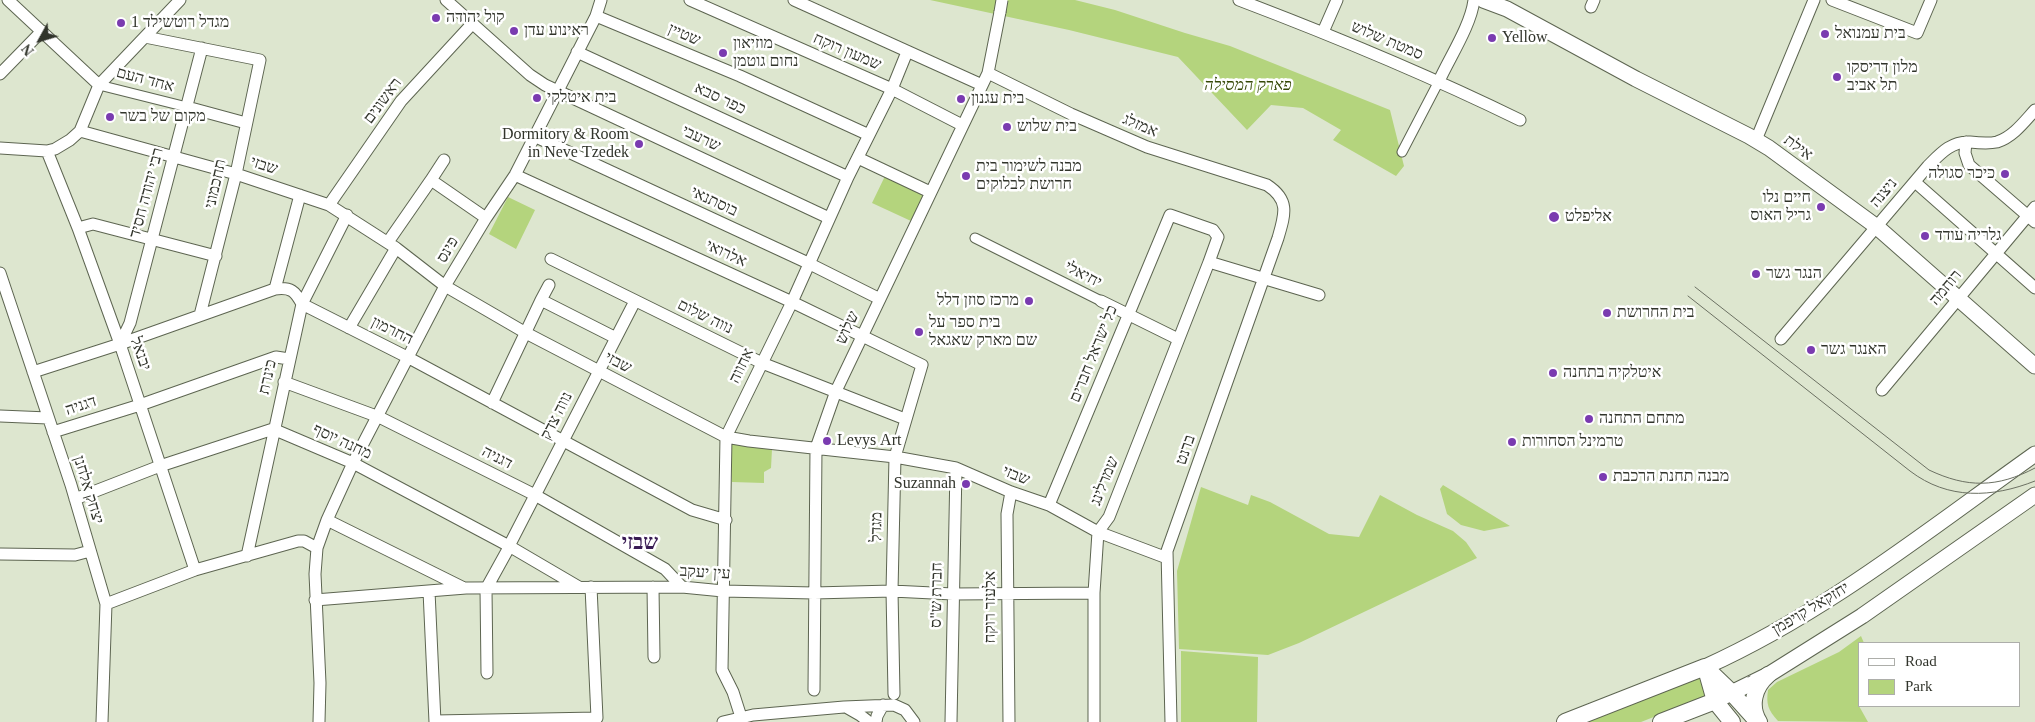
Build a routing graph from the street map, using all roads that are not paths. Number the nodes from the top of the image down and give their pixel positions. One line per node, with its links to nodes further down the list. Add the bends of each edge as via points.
1 (8, 0): 20 (street, אחד העם)
2 (180, 0): 22 (street)
3 (446, 0): 19 (street, שרעבי)
4 (602, 0): 18 (street, פינס)
5 (690, 0): 31 (street, שמעון רוקח)
6 (794, 0): 25 (street)
7 (1002, 0): 26 (street, שלוש, bridge)
8 (1238, 0): 17 (street, סמטת שלוש)
9 (1273, 0): 17 (street)
10 (1337, 0): 21 (street)
11 (1474, 0): 28 (street, via 1465,28)
12 (1483, 0): 16 (street, אילת)
13 (1814, 0): 41 (street)
14 (1832, 0): 15 (street, via 1917,33)
15 (1930, 0)
16 (1501, 5): 41 (street, אילת)
17 (1269, 12): 21 (street, סמטת שלוש)
18 (596, 16): 24 (street, פינס); 39 (street, שטיין, via 740,76)
19 (472, 24): 32 (street, שרעבי, via 530,75); 57 (street, ראשונים, via 401,101)
20 (42, 31): 27 (street); 29 (street, אחד העם)
21 (1323, 32): 28 (street, סמטת שלוש)
22 (145, 37): 23 (street); 29 (street)
23 (202, 48): 33 (street, רבי יהודה חסיד); 36 (street, תחכמוני, via 260,60)
24 (577, 52): 32 (street, פינס); 51 (street, כפר סבא)
25 (907, 52): 30 (street); 31 (street, אחווה)
26 (988, 73): 30 (street, שלוש); 56 (street, אמזלג, via 1147,148 1267,185)
27 (0, 74)
28 (1439, 80): 35 (street, סמטת שלוש); 45 (street)
29 (99, 85): 33 (street, אחד העם); 38 (street)
30 (982, 85): 37 (street, שלוש)
31 (892, 89): 37 (street, שמעון רוקח); 39 (street, אחווה)
32 (557, 90): 40 (street, פינס); 62 (street, שרעבי)
33 (186, 107): 36 (street, אחד העם); 46 (street, רבי יהודה חסיד)
34 (2035, 110): 42 (street, ניצנה, via 2005,138 1996,142)
35 (1520, 120)
36 (246, 123): 49 (street, תחכמוני)
37 (962, 125): 54 (street, שלוש)
38 (80, 131): 44 (street, via 61,146); 46 (street, שבזי)
39 (869, 135): 47 (street, אחווה)
40 (534, 136): 50 (street, פינס); 72 (street, בוסתנאי)
41 (1756, 140): 63 (street, אילת)
42 (1966, 142): 53 (street, ניצנה, via 1946,148); 60 (street, via 1969,165)
43 (0, 148): 44 (street)
44 (47, 151): 64 (street, יבנאל)
45 (1402, 152)
46 (174, 157): 49 (street, שבזי); 66 (street, רבי יהודה חסיד)
47 (858, 158): 51 (street, אחווה); 54 (street)
48 (444, 160): 52 (street)
49 (236, 174): 55 (street, שבזי); 69 (street, תחכמוני)
50 (515, 175): 61 (street, פינס); 85 (street, אלרואי)
51 (848, 177): 62 (street, אחווה)
52 (431, 180): 61 (street); 67 (street)
53 (1915, 182): 63 (street, ניצנה); 68 (street)
54 (930, 192): 80 (street, שלוש)
55 (300, 195): 57 (street, שבזי); 78 (street)
56 (1281, 198): 74 (street, ברנט, via 1285,216)
57 (330, 205): 58 (street, שבזי)
58 (347, 215): 67 (street, שבזי); 86 (street, כינרת)
59 (1170, 215): 71 (street, שמרלינג, via 1213,230 1218,237); 88 (street, כל ישראל חברים)
60 (2032, 215): 68 (street, רוחמה)
61 (486, 218): 76 (street, פינס)
62 (829, 218): 72 (street, אחווה)
63 (1877, 227): 81 (street, אילת); 94 (street, ניצנה)
64 (78, 228): 66 (street, via 94,224); 95 (street, יבנאל)
65 (974, 238): 84 (street, יחיאלי)
66 (152, 239): 69 (street); 95 (street, רבי יהודה חסיד, via 130,323)
67 (392, 245): 76 (street, שבזי); 89 (street)
68 (1995, 253): 77 (street); 81 (street, רוחמה)
69 (216, 256): 87 (street, תחכמוני)
70 (551, 259): 83 (street, נווה שלום)
71 (1209, 262): 74 (street); 93 (street, שמרלינג)
72 (808, 263): 80 (street, בוסתנאי); 85 (street, אחווה)
73 (1, 277): 102 (street, יצחק אלחנן)
74 (1264, 278): 79 (street); 135 (street, ברנט)
75 (549, 285): 82 (street)
76 (445, 286): 90 (street, שבזי); 96 (street, פינס)
77 (2035, 288)
78 (276, 289): 86 (street, החרמון, via 285,288 296,293); 87 (street)
79 (1319, 295)
80 (880, 298): 91 (street, שלוש)
81 (1958, 298): 100 (street, אילת); 104 (street, רוחמה)
82 (541, 300): 90 (street); 92 (street)
83 (634, 301): 92 (street, נווה צדק); 98 (street, נווה שלום)
84 (1101, 301): 88 (street, יחיאלי)
85 (792, 302): 91 (street, אלרואי); 98 (street, אחווה)
86 (302, 304): 89 (street, החרמון); 97 (street, כינרת)
87 (200, 315): 95 (street)
88 (1127, 316): 93 (street, יחיאלי); 126 (street, כל ישראל חברים)
89 (349, 328): 96 (street, החרמון)
90 (526, 333): 101 (street, שבזי); 107 (street)
91 (862, 337): 99 (street, אלרואי); 105 (street, שלוש)
92 (616, 338): 101 (street, נווה צדק)
93 (1178, 339): 129 (street, שמרלינג, via 1109,517)
94 (1781, 339)
95 (120, 344): 102 (street); 106 (street, יבנאל)
96 (409, 358): 107 (street, החרמון); 109 (street, פינס)
97 (289, 359): 103 (street, כינרת); 106 (street, דגניה, via 276,357)
98 (762, 363): 105 (street, נווה שלום); 114 (street, אחווה)
99 (922, 365): 111 (street, מגדל)
100 (2035, 366)
101 (599, 371): 114 (street, שבזי); 115 (street, נווה צדק)
102 (33, 372): 110 (street, יצחק אלחנן)
103 (284, 382): 109 (street, דגניה); 112 (street, כינרת)
104 (1882, 390)
105 (836, 391): 111 (street, נווה שלום); 116 (street, שלוש)
106 (140, 404): 113 (street, דגניה); 120 (street, יבנאל)
107 (492, 404): 115 (street, החרמון)
108 (0, 416): 110 (street)
109 (379, 417): 119 (street, פינס); 123 (street, דגניה)
110 (48, 418): 113 (street, יצחק אלחנן)
111 (905, 419): 118 (street, מגדל)
112 (273, 429): 119 (street, מחנה יוסף); 120 (street); 134 (street, כינרת)
113 (53, 432): 124 (street, יצחק אלחנן)
114 (726, 437): 116 (street, שבזי); 128 (street, אחווה)
115 (563, 442): 123 (street, נווה צדק); 128 (street, החרמון, via 692,510)
116 (816, 448): 118 (street, שבזי); 145 (street, שלוש)
117 (2035, 454): 152 (street, יחזקאל קויפמן, via 1835,595 1756,642)
118 (896, 457): 121 (street, שבזי); 144 (street, מגדל)
119 (353, 464): 127 (street, פינס); 131 (street, מחנה יוסף)
120 (160, 466): 124 (street); 136 (street, יבנאל)
121 (956, 468): 122 (street, שבזי); 148 (street, חברת ש"ס)
122 (1011, 492): 126 (street, שבזי); 146 (street, אלעזר רוקח, via 1007,514)
123 (535, 495): 131 (street, נווה צדק); 138 (street, דגניה, via 665,569)
124 (75, 499): 132 (street, יצחק אלחנן)
125 (2031, 499): 154 (street, יחזקאל קויפמן, via 1862,616)
126 (1049, 505): 129 (street, שבזי)
127 (327, 520): 130 (street, פינס); 139 (street)
128 (726, 520): 143 (street, אחווה)
129 (1098, 532): 135 (street, שבזי); 147 (street, שמרלינג)
130 (317, 548): 134 (street, via 298,541); 149 (street, פינס)
131 (508, 549): 140 (street, מחנה יוסף); 141 (street, נווה צדק)
132 (90, 551): 133 (street, via 75,555); 150 (street, יצחק אלחנן)
133 (0, 554)
134 (247, 556): 136 (street)
135 (1167, 558): 172 (street, ברנט)
136 (195, 570): 150 (street)
137 (653, 587): 138 (street, עין יעקב); 140 (street, עין יעקב); 151 (street)
138 (682, 587): 143 (street, עין יעקב)
139 (466, 588): 141 (street, עין יעקב); 142 (street, עין יעקב)
140 (586, 588): 141 (street, עין יעקב); 164 (street, via 597,718)
141 (486, 589): 153 (street)
142 (429, 591): 149 (street, עין יעקב); 164 (street)
143 (724, 591): 145 (street, עין יעקב); 161 (street, אחווה, via 722,670)
144 (892, 591): 145 (street, עין יעקב); 148 (street, עין יעקב); 157 (street, מגדל)
145 (814, 593): 155 (street, שלוש)
146 (1007, 593): 147 (street, עין יעקב); 148 (street, עין יעקב); 170 (street, אלעזר רוקח)
147 (1094, 593): 171 (street, שמרלינג)
148 (953, 594): 169 (street, חברת ש"ס)
149 (315, 600): 163 (street, פינס)
150 (106, 604): 162 (street, יצחק אלחנן)
151 (654, 657)
152 (1705, 667): 156 (main road); 158 (main road); 173 (main road, יחזקאל קויפמן)
153 (487, 673)
154 (1768, 675): 156 (street, יחזקאל קויפמן); 176 (main road, via 1758,685 1755,698)
155 (814, 690)
156 (1731, 692): 158 (street, יחזקאל קויפמן); 176 (main road)
157 (894, 694)
158 (1715, 701): 174 (main road, יחזקאל קויפמן); 175 (main road)
159 (884, 705): 160 (street); 167 (street); 168 (street, via 905,710)
160 (844, 707): 161 (street); 166 (street)
161 (741, 717): 165 (street)
162 (102, 722)
163 (319, 722)
164 (435, 722)
165 (723, 722)
166 (869, 722)
167 (876, 722)
168 (914, 722)
169 (951, 722)
170 (1009, 722)
171 (1094, 722)
172 (1171, 722)
173 (1565, 722)
174 (1661, 722)
175 (1732, 722)
176 (1758, 722)

